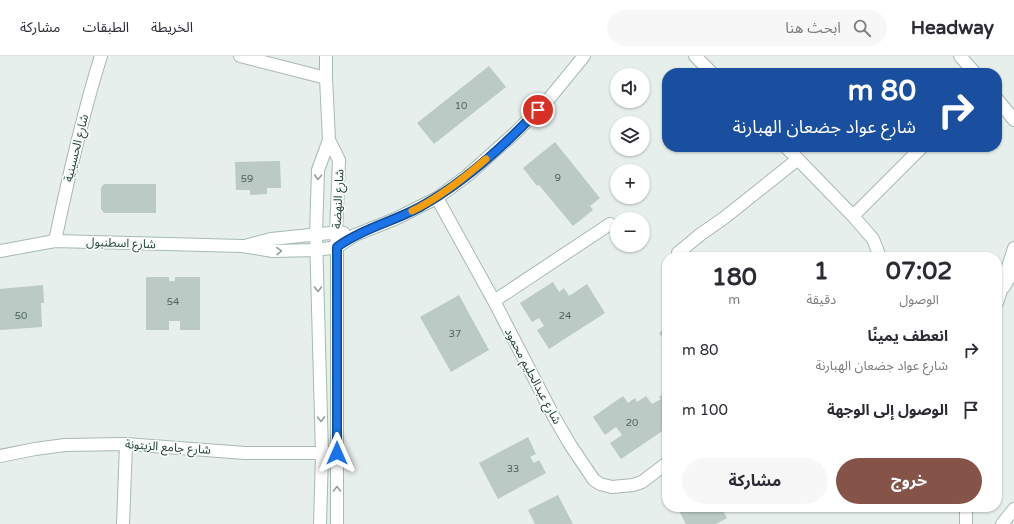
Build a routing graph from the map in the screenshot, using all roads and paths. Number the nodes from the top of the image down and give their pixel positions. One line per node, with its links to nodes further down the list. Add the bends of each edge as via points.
1 (101, 56): 22 (street, شارع الحسينية)
2 (240, 56): 9 (street)
3 (326, 56): 9 (street, شارع النهضة)
4 (584, 56): 16 (street, via 548,100 520,128 468,175)
5 (695, 56): 7 (street)
6 (960, 56): 8 (street)
7 (707, 68)
8 (971, 68)
9 (326, 78): 12 (street, شارع النهضة)
10 (1002, 105): 11 (street)
11 (1014, 120)
12 (329, 140): 19 (street, شارع النهضة, via 339,160); 20 (street, شارع النهضة, one-way to 20, via 318,170)
13 (791, 152): 15 (street)
14 (917, 152): 17 (street)
15 (798, 160): 17 (street); 28 (street)
16 (437, 198): 21 (street); 33 (street, شارع عبدالحليم محمود)
17 (853, 216): 29 (street, via 873,240)
18 (610, 224): 33 (street)
19 (336, 232): 20 (street, شارع اسطنبول); 21 (street, شارع اسطنبول); 24 (street, شارع النهضة)
20 (316, 235): 23 (street, شارع اسطنبول, via 271,239); 26 (street, شارع النهضة)
21 (355, 235): 24 (street)
22 (55, 241): 23 (street, شارع اسطنبول); 27 (street, شارع اسطنبول)
23 (242, 246): 26 (street, شارع اسطنبول, one-way to 26, via 273,251)
24 (337, 247): 26 (street, شارع اسطنبول); 35 (street, شارع النهضة)
25 (1014, 248): 31 (street)
26 (317, 250): 36 (street, شارع النهضة, one-way to 36)
27 (0, 251)
28 (679, 252)
29 (878, 252)
30 (1014, 272): 32 (lane)
31 (1002, 287)
32 (1002, 294)
33 (494, 301): 38 (street, شارع عبدالحليم محمود, via 554,417 594,480 612,487 633,485 642,482)
34 (126, 444): 36 (street, شارع جامع الزيتونة, via 245,453); 37 (street, شارع جامع الزيتونة, via 65,445 35,448); 41 (street)
35 (337, 453): 36 (street, شارع جامع الزيتونة); 43 (street, شارع النهضة, one-way to 35)
36 (322, 454): 42 (street, شارع النهضة)
37 (0, 456)
38 (662, 467)
39 (1014, 509): 45 (street)
40 (966, 512): 44 (street)
41 (123, 524)
42 (320, 524)
43 (337, 524)
44 (966, 524)
45 (1002, 524)

